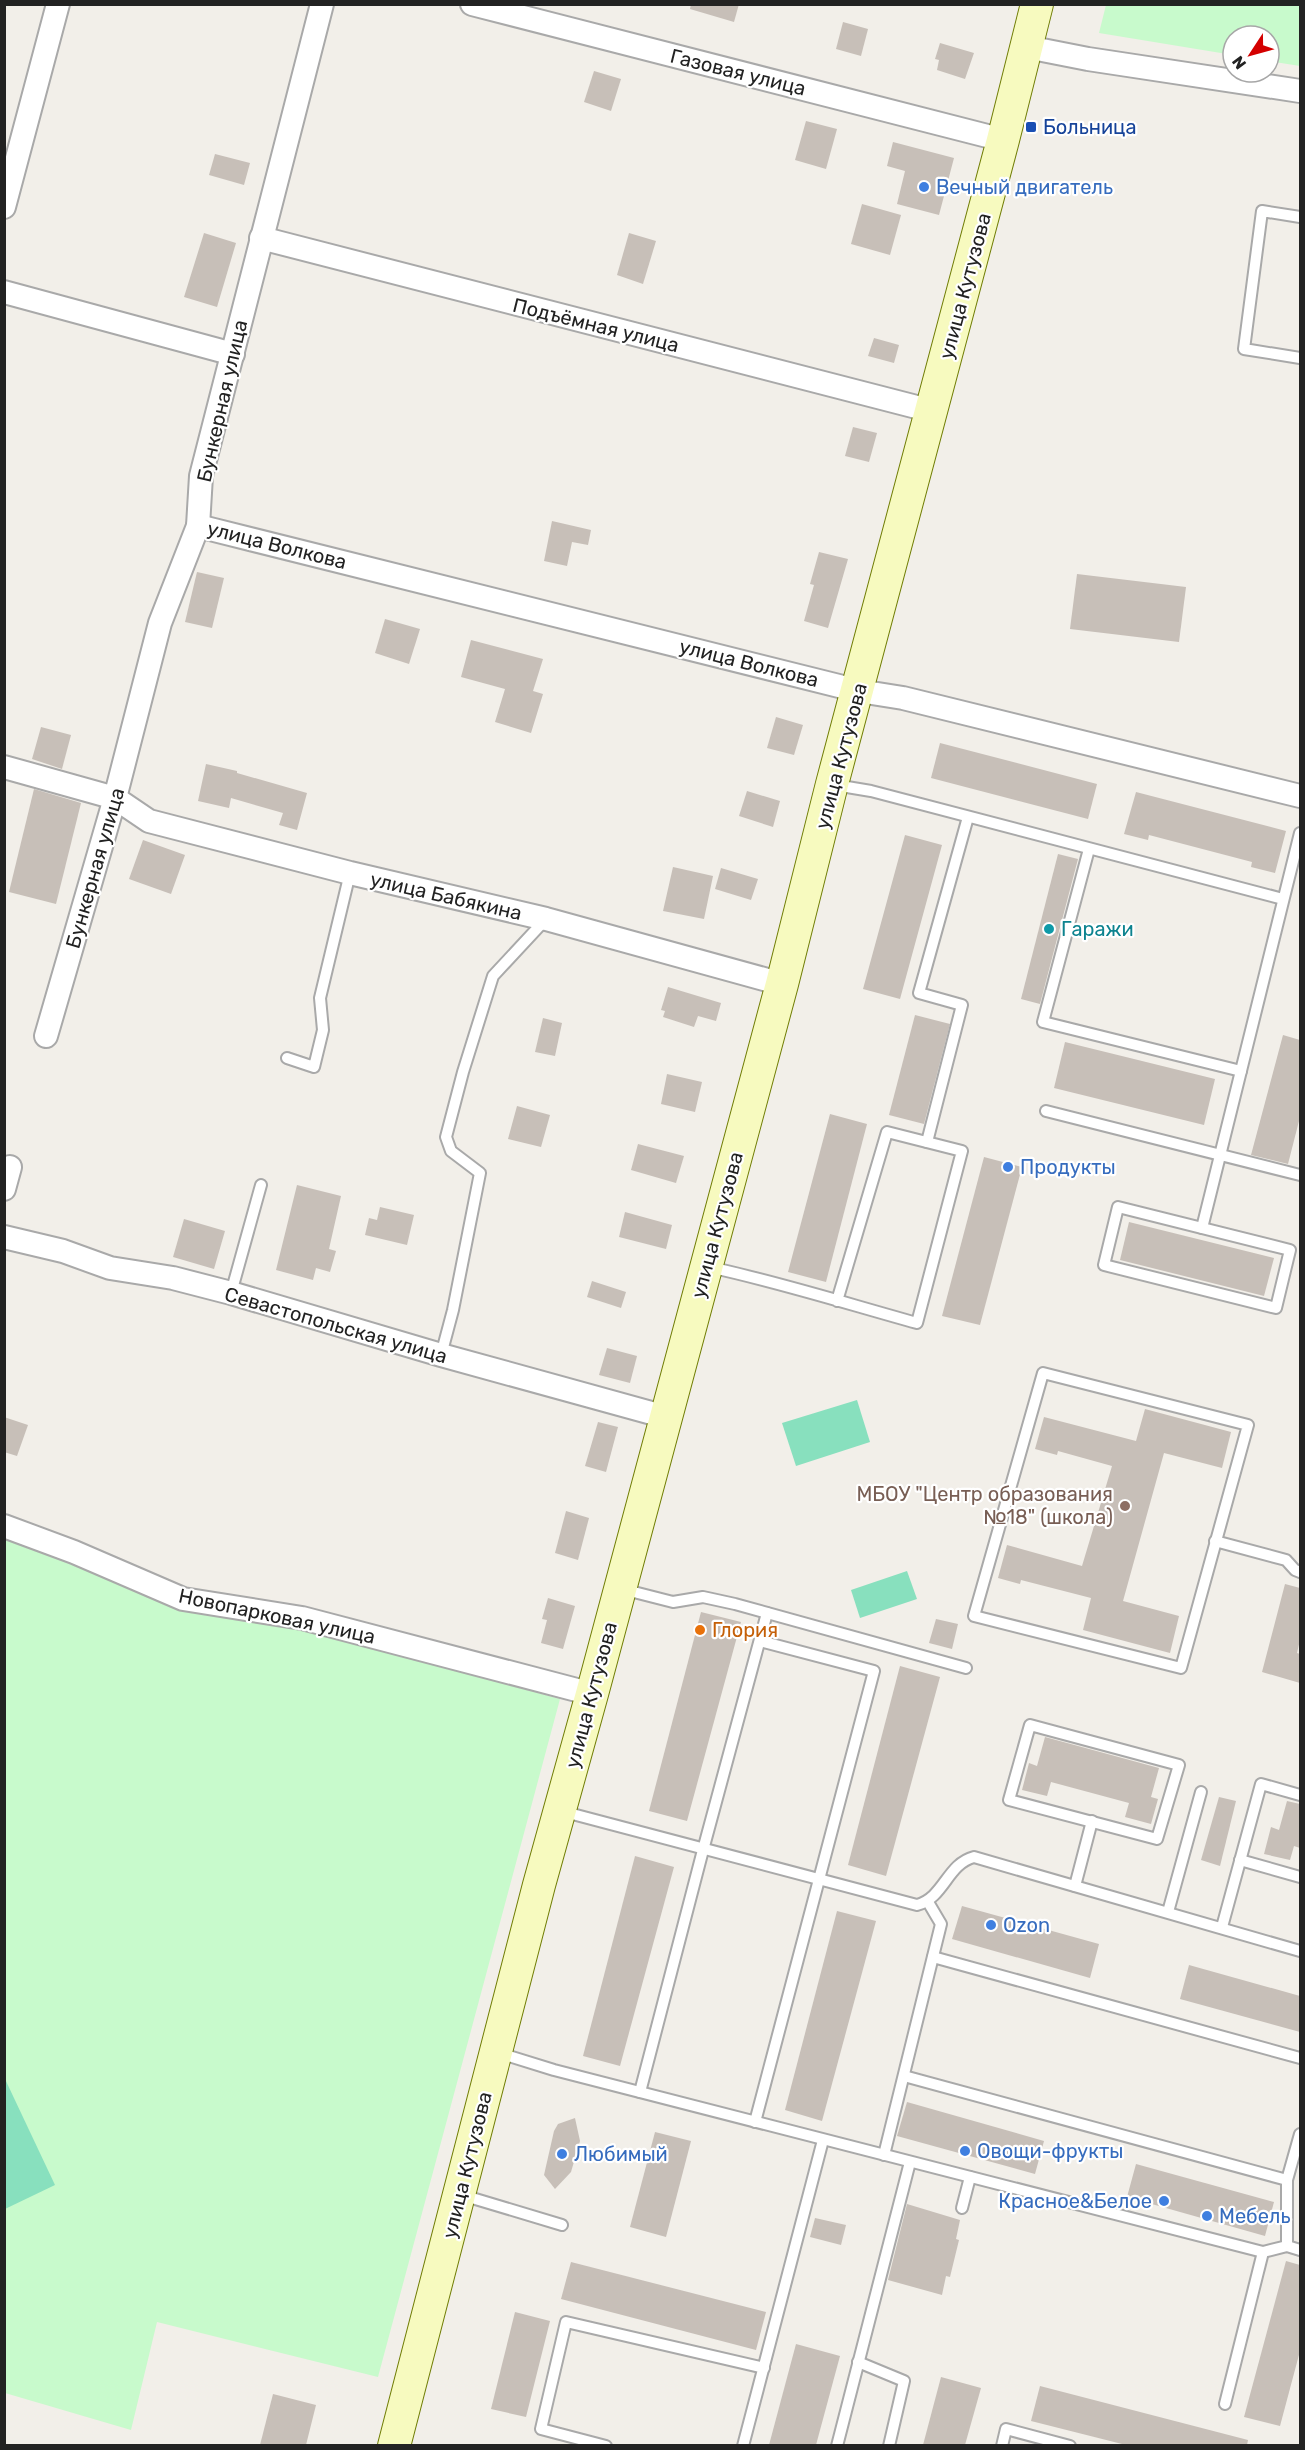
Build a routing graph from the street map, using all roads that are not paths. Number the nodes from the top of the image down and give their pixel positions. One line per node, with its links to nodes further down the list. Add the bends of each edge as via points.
1 (58, 4): 8 (street)
2 (322, 4): 10 (street, Бункерная улица)
3 (472, 4): 7 (street, Газовая улица)
4 (1037, 4): 5 (main road, улица Кутузова)
5 (1027, 47): 6 (street); 7 (main road, улица Кутузова)
6 (1300, 92)
7 (1004, 140): 14 (main road, улица Кутузова)
8 (4, 207)
9 (1300, 217): 13 (lane, via 1262,211 1244,349)
10 (261, 238): 12 (street, Бункерная улица); 14 (street, Подъёмная улица)
11 (4, 292): 12 (street)
12 (233, 354): 15 (street, Бункерная улица, via 201,476)
13 (1300, 358)
14 (932, 411): 16 (main road, улица Кутузова)
15 (198, 526): 16 (street, улица Волкова); 20 (street, Бункерная улица, via 160,623)
16 (859, 691): 18 (main road, улица Кутузова); 19 (street, улица Волкова, via 914,700)
17 (4, 767): 20 (street, улица Бабякина)
18 (832, 784): 21 (lane); 27 (main road, улица Кутузова)
19 (1300, 796)
20 (115, 798): 24 (street, улица Бабякина, via 149,821); 28 (street, Бункерная улица)
21 (968, 818): 23 (lane); 32 (lane, via 919,993 962,1005)
22 (1300, 833): 25 (lane)
23 (1089, 849): 25 (lane); 30 (lane, via 1043,1022)
24 (350, 873): 26 (street, улица Бабякина); 29 (lane, via 320,998 323,1030 314,1067)
25 (1282, 899): 30 (lane)
26 (546, 919): 27 (street, улица Бабякина); 41 (lane, via 493,976 446,1137 451,1150 480,1173)
27 (782, 984): 38 (main road, улица Кутузова)
28 (46, 1036)
29 (287, 1058)
30 (1241, 1071): 33 (lane)
31 (1046, 1112): 33 (lane)
32 (927, 1142): 40 (lane, via 887,1132); 40 (lane, via 962,1151 917,1323)
33 (1220, 1155): 34 (lane); 36 (lane)
34 (1300, 1175)
35 (261, 1185): 39 (lane)
36 (1202, 1228): 36 (lane, via 1118,1207 1104,1265 1276,1308 1290,1250)
37 (4, 1237): 39 (street, Севастопольская улица, via 63,1251 110,1268)
38 (706, 1267): 40 (lane); 42 (main road, улица Кутузова)
39 (231, 1293): 41 (street, Севастопольская улица)
40 (837, 1301)
41 (441, 1356): 42 (street, Севастопольская улица)
42 (666, 1417): 46 (main road, улица Кутузова)
43 (4, 1526): 50 (street, Новопарковая улица, via 183,1599 302,1618)
44 (1215, 1541): 44 (lane, via 1181,1668 974,1616 1043,1373 1248,1425); 45 (lane, via 1286,1560)
45 (1300, 1572)
46 (619, 1588): 47 (lane, via 673,1602 703,1597); 50 (main road, улица Кутузова)
47 (768, 1613): 48 (lane); 49 (lane)
48 (760, 1641): 55 (lane); 58 (lane, via 874,1671)
49 (966, 1668)
50 (592, 1694): 53 (main road, улица Кутузова)
51 (1202, 1792): 61 (lane)
52 (1300, 1795): 56 (lane, via 1261,1784)
53 (561, 1811): 55 (lane); 65 (main road, улица Кутузова)
54 (1092, 1821): 54 (lane, via 1157,1839 1179,1765 1030,1725 1009,1800); 59 (lane)
55 (703, 1850): 58 (lane); 68 (lane)
56 (1240, 1860): 57 (lane); 62 (lane)
57 (1300, 1877)
58 (820, 1880): 60 (lane, via 917,1905); 69 (lane)
59 (1075, 1886): 60 (lane, via 974,1857 963,1860); 61 (lane)
60 (928, 1902): 64 (lane, via 941,1924)
61 (1168, 1912): 62 (lane)
62 (1222, 1927): 63 (lane)
63 (1300, 1951)
64 (933, 1957): 66 (lane); 67 (lane)
65 (496, 2052): 68 (lane); 76 (main road, улица Кутузова)
66 (1300, 2058)
67 (904, 2076): 72 (lane); 75 (lane)
68 (640, 2092): 69 (lane)
69 (755, 2122): 71 (lane)
70 (1300, 2134): 75 (lane)
71 (823, 2140): 72 (lane); 83 (lane)
72 (884, 2155): 73 (lane)
73 (910, 2162): 74 (lane); 82 (lane)
74 (970, 2177): 77 (lane); 81 (lane)
75 (1287, 2180): 79 (lane)
76 (459, 2194): 78 (lane); 85 (main road, улица Кутузова)
77 (962, 2208)
78 (562, 2225)
79 (1287, 2246): 80 (lane); 81 (lane)
80 (1300, 2250)
81 (1263, 2252): 84 (lane)
82 (858, 2362): 88 (lane); 89 (lane, via 904,2381)
83 (764, 2368): 86 (lane, via 566,2322 541,2429); 87 (lane)
84 (1225, 2404)
85 (394, 2445)
86 (606, 2445)
87 (744, 2445)
88 (837, 2445)
89 (889, 2445)
90 (1002, 2445): 91 (lane, via 1006,2429)
91 (1070, 2445)

